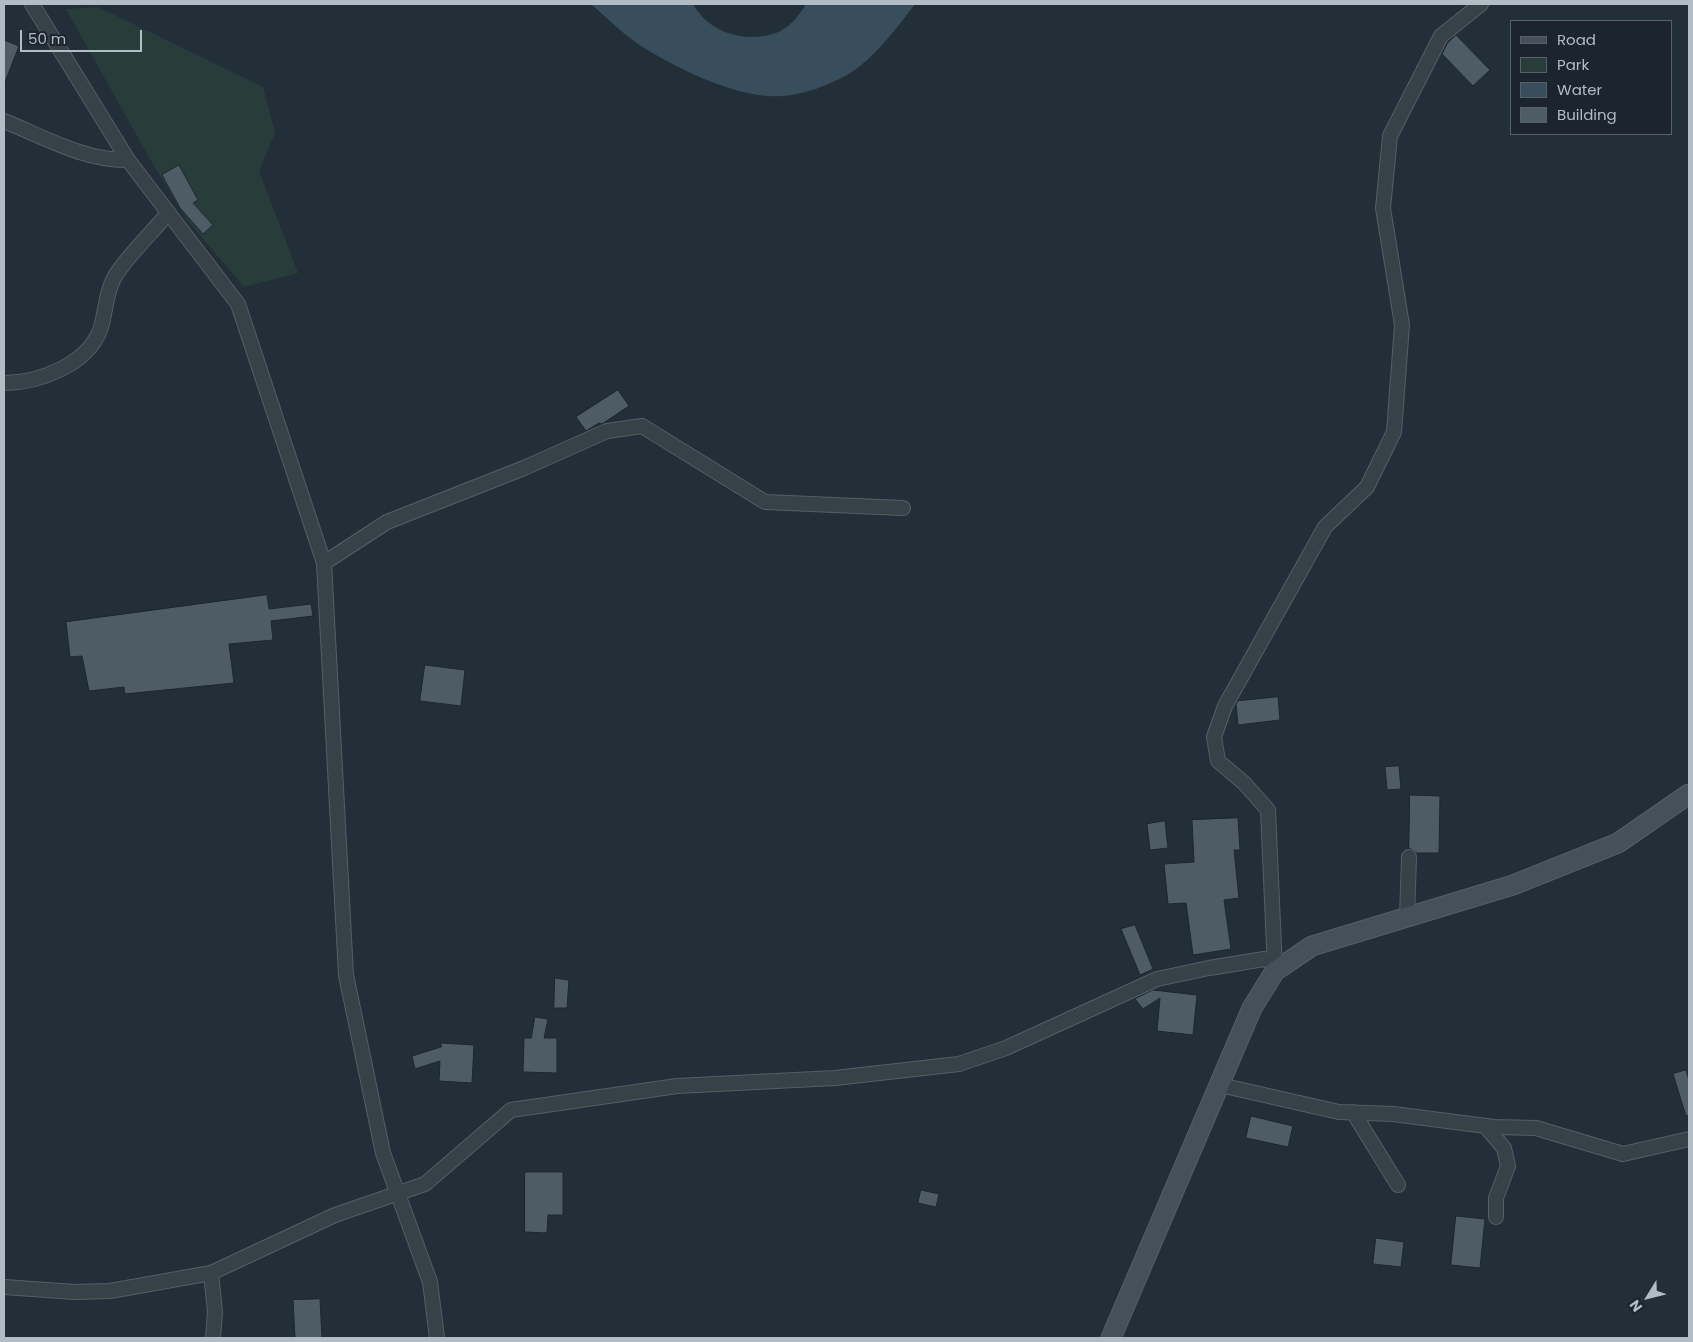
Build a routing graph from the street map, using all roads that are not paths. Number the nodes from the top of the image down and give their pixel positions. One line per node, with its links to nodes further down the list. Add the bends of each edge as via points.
1 (32, 4): 4 (street)
2 (1481, 4): 12 (street, via 1440,36 1390,136 1383,208 1402,325 1394,432 1367,487 1325,527 1224,706 1214,737 1218,761 1268,810)
3 (4, 121): 4 (street, via 87,155)
4 (128, 160): 5 (street)
5 (168, 213): 6 (street, via 115,276 107,292 100,328 93,344 82,356 34,379); 8 (street, via 238,304)
6 (4, 383)
7 (903, 508): 8 (street, via 765,502 642,426 607,431 387,522)
8 (324, 563): 18 (street, via 346,974 383,1153)
9 (1689, 794): 11 (street, via 1618,842 1512,885)
10 (1409, 857): 11 (street)
11 (1407, 918): 12 (street, via 1312,946)
12 (1275, 967): 13 (street, via 1252,1008); 18 (street, via 1264,960 1157,979 1006,1048 959,1064 835,1078 677,1086 511,1110 425,1184)
13 (1220, 1085): 14 (street, via 1300,1105); 24 (street)
14 (1353, 1112): 15 (street); 17 (street)
15 (1486, 1126): 16 (street, via 1536,1128 1623,1154); 19 (street, via 1504,1148 1508,1166 1496,1198)
16 (1689, 1139)
17 (1398, 1185)
18 (398, 1194): 20 (street, via 336,1215); 23 (street, via 430,1282)
19 (1496, 1217)
20 (211, 1272): 21 (street, via 110,1291); 22 (street, via 215,1312)
21 (4, 1287)
22 (212, 1338)
23 (436, 1338)
24 (1111, 1338)

